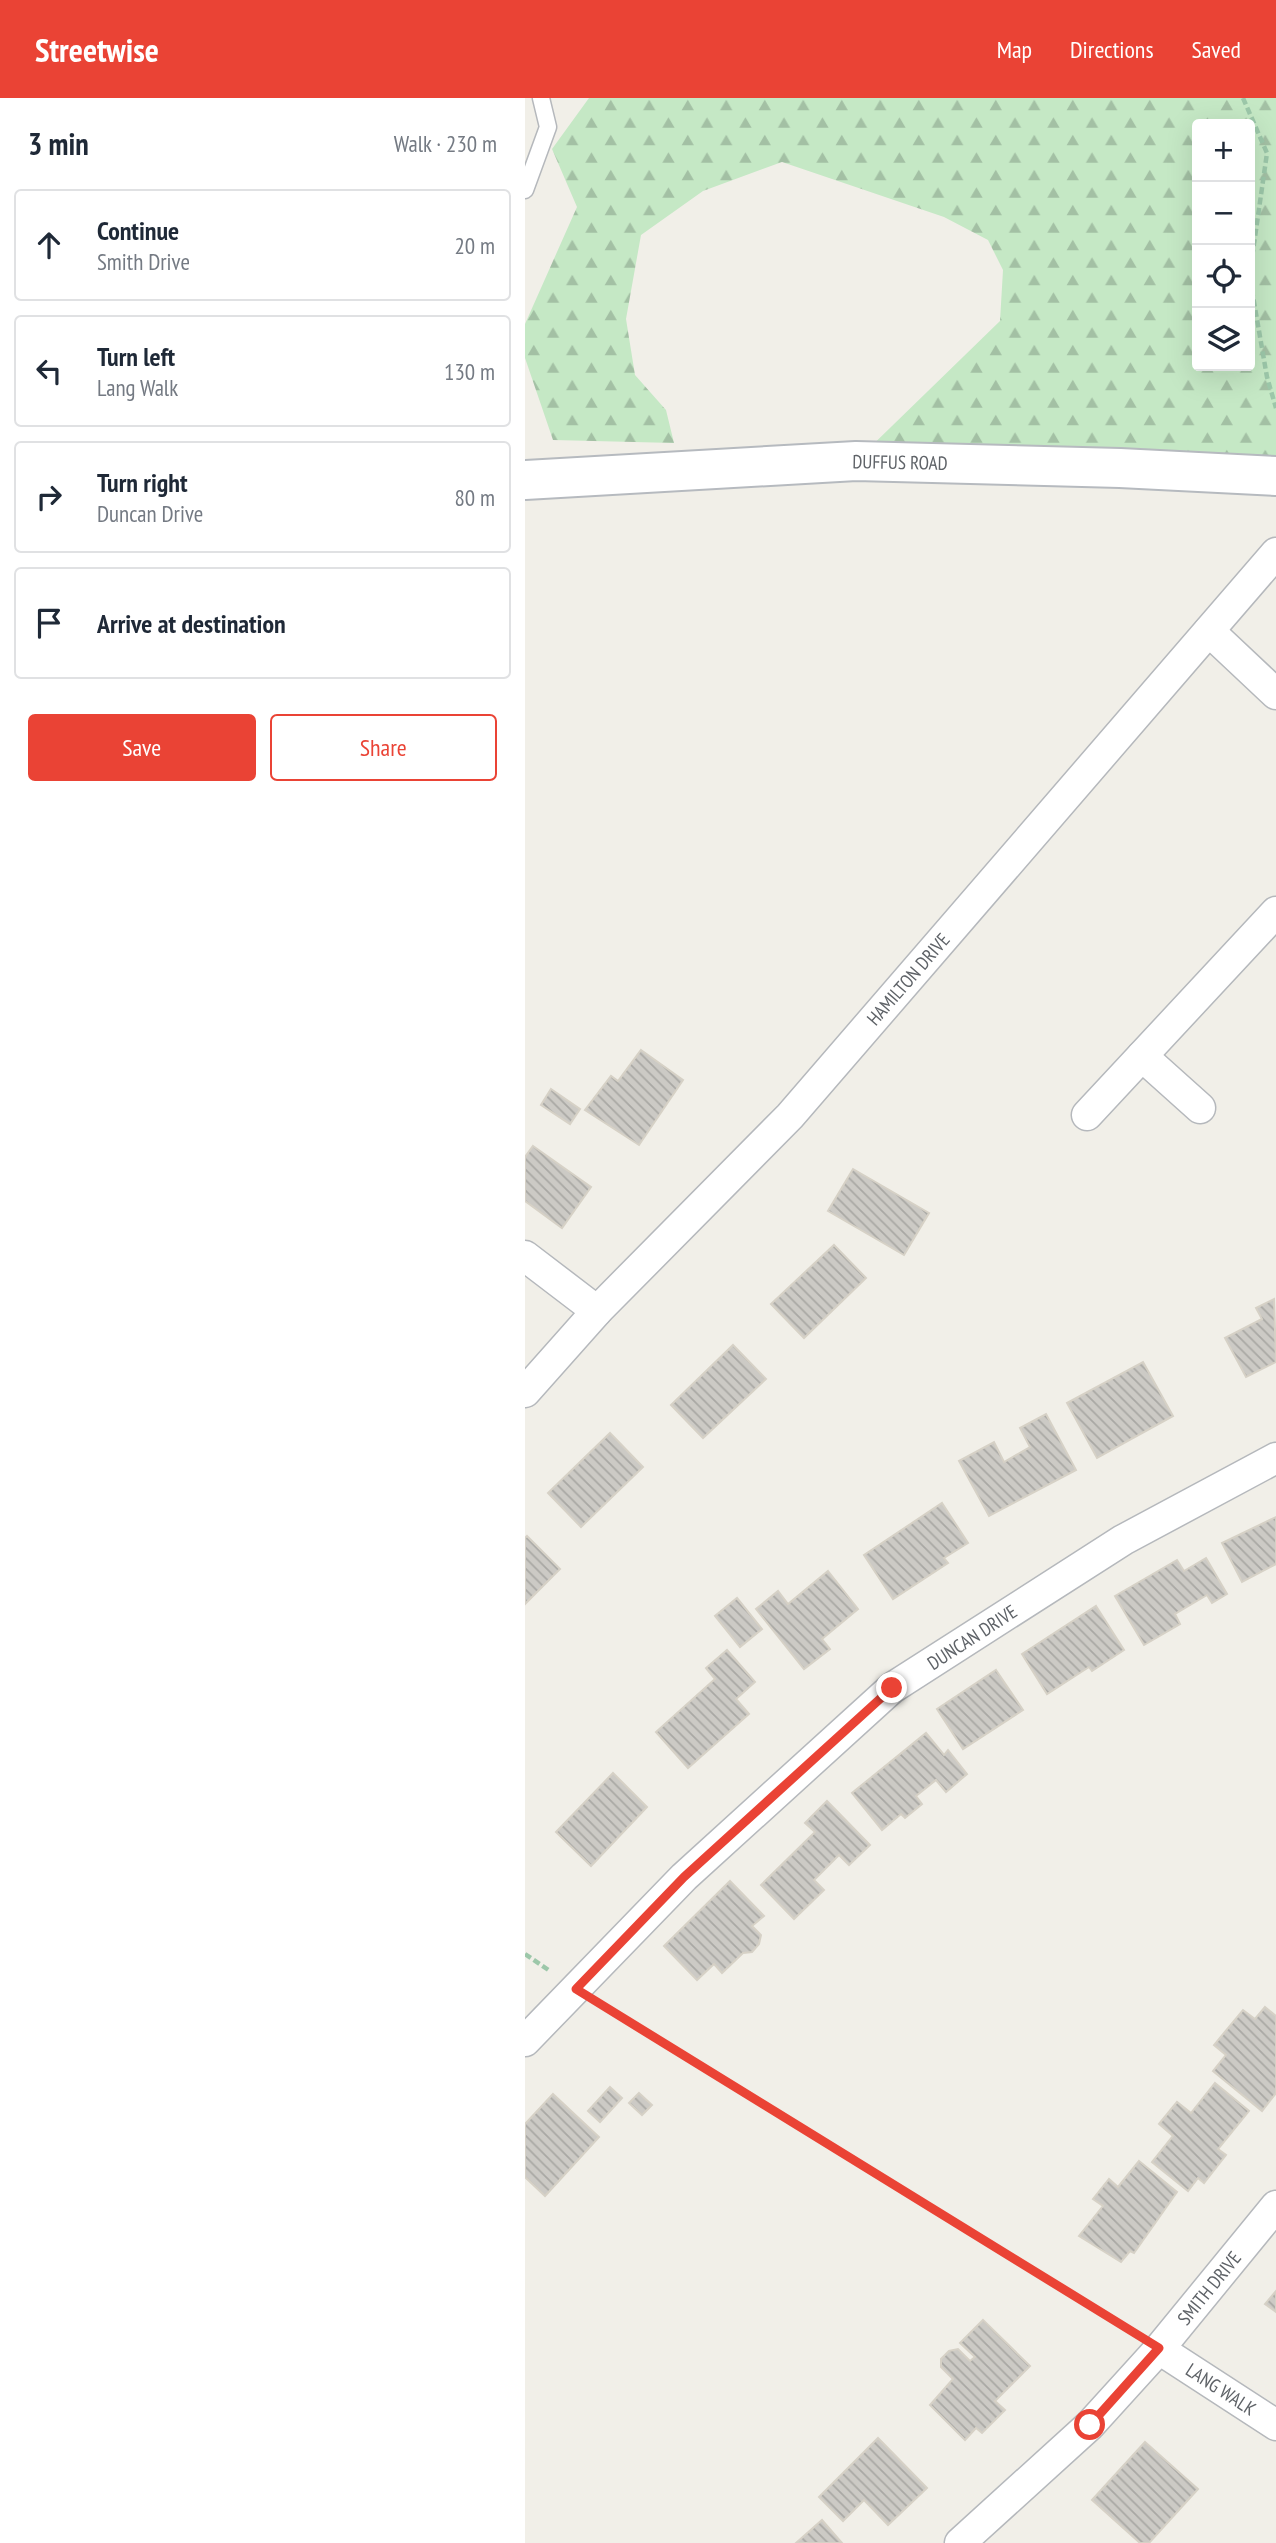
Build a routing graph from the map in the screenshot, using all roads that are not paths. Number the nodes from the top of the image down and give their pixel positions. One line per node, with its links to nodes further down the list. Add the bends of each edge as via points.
1 (541, 98): 2 (lane, via 548,127)
2 (525, 190)
3 (1276, 476): 4 (main road, DUFFUS ROAD, via 856,461)
4 (525, 480)
5 (1276, 553): 6 (street, HAMILTON DRIVE)
6 (1209, 631): 7 (street); 13 (street, HAMILTON DRIVE, via 790,1116)
7 (1276, 694)
8 (1276, 912): 9 (street)
9 (1142, 1055): 10 (street); 11 (street)
10 (1200, 1108)
11 (1087, 1115)
12 (525, 1256): 13 (street)
13 (597, 1311): 14 (street, HAMILTON DRIVE)
14 (525, 1392)
15 (1276, 1458): 16 (street, DUNCAN DRIVE, via 1123,1540 892,1688 684,1877)
16 (525, 2041)
17 (1276, 2206): 18 (street, SMITH DRIVE)
18 (1159, 2348): 19 (street, LANG WALK); 20 (street, SMITH DRIVE, via 1090,2425)
19 (1276, 2426)
20 (960, 2543)

